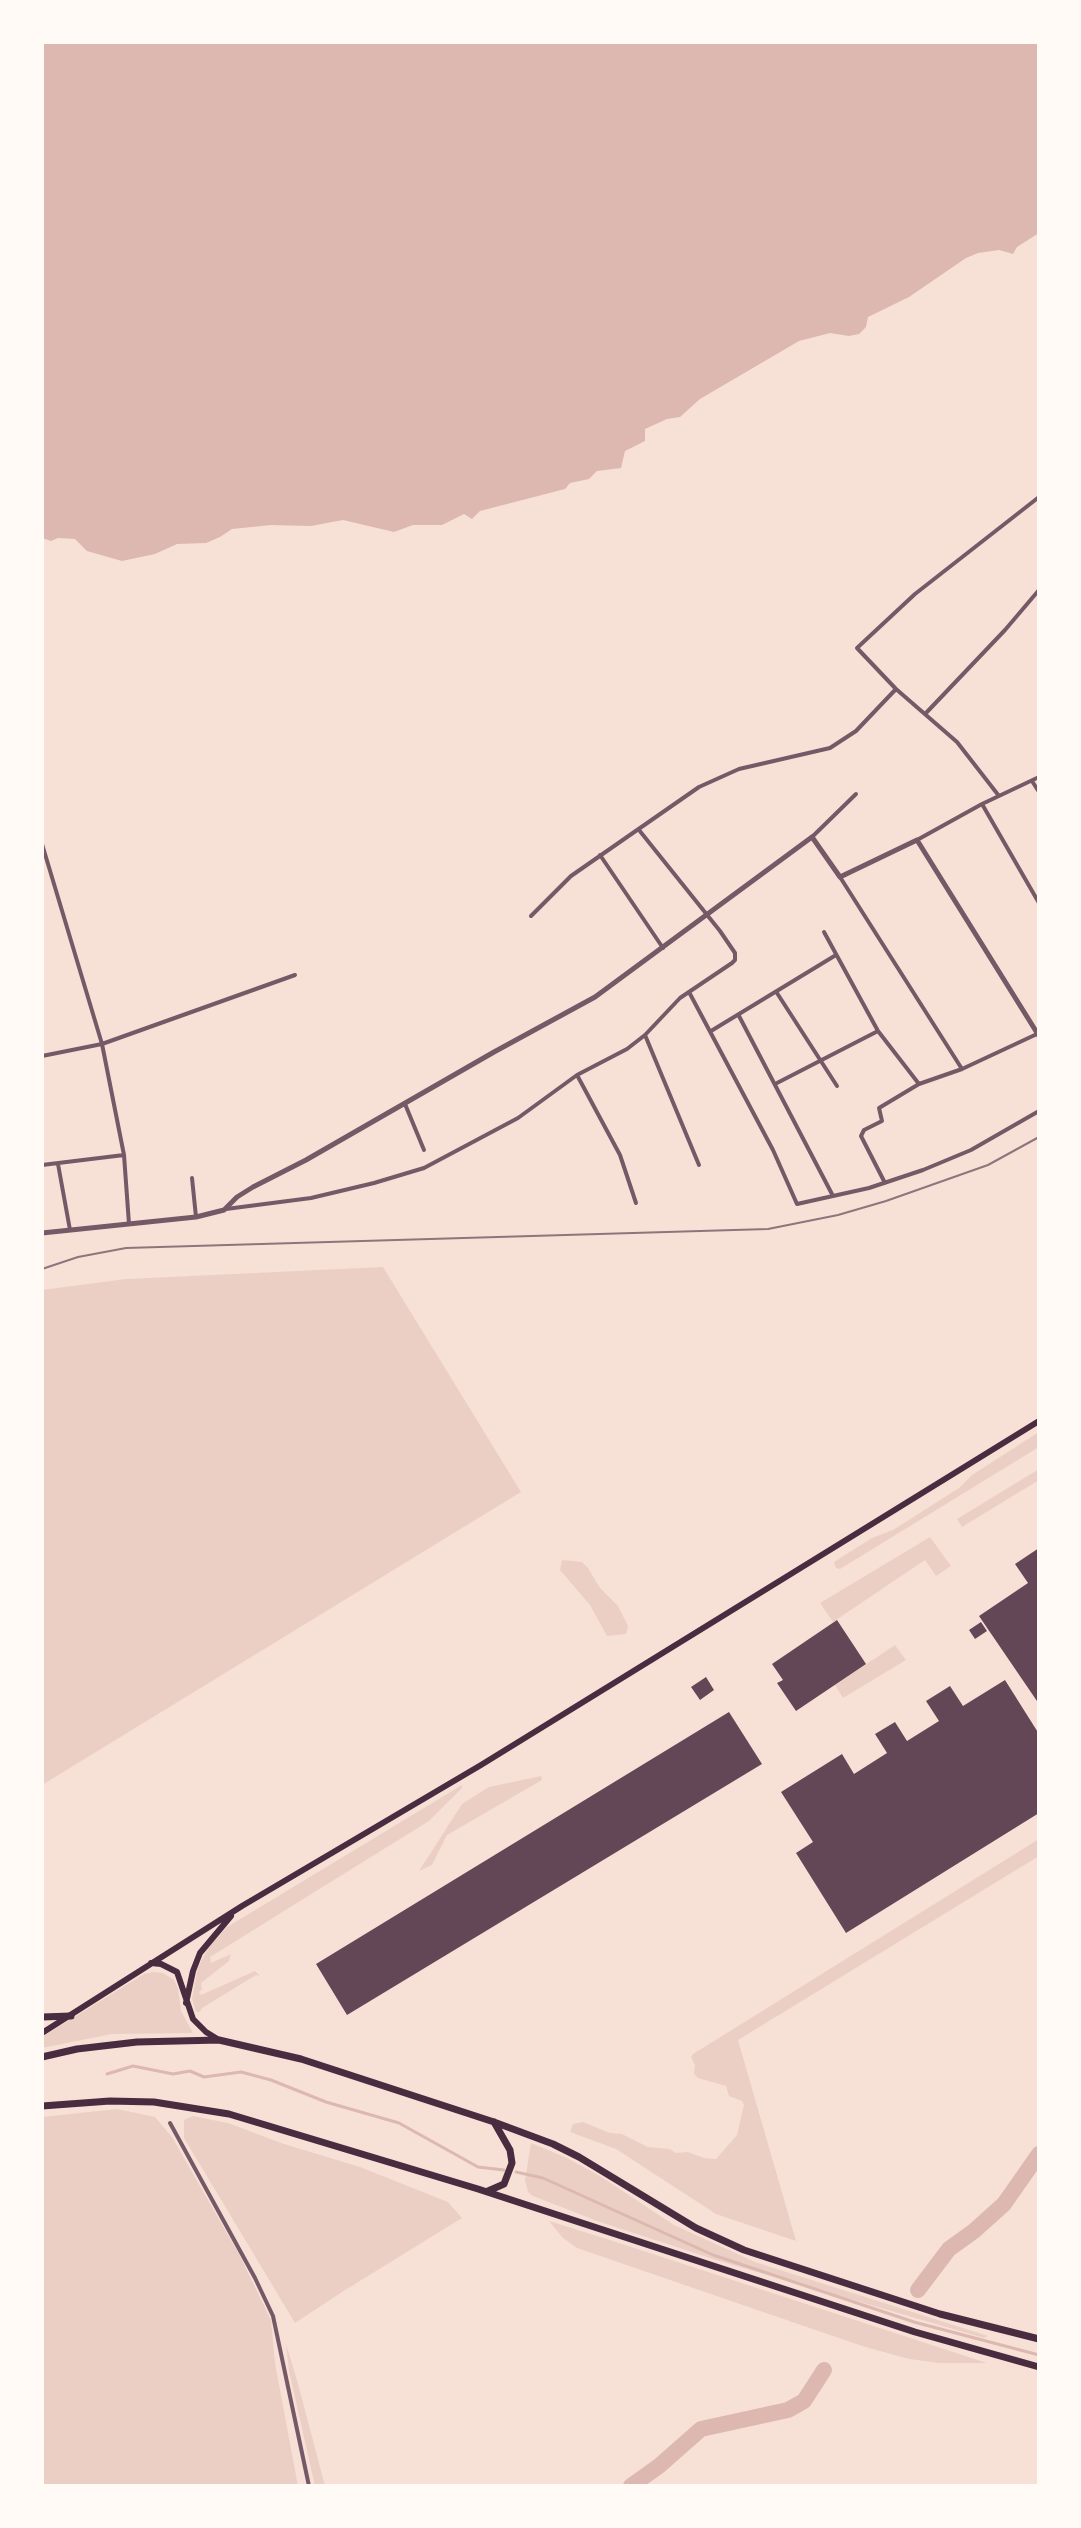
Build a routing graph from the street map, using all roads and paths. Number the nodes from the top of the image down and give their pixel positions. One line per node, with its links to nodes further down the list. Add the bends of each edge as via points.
1 (1039, 497): 3 (street, via 915,594 858,647)
2 (1039, 590): 4 (street)
3 (896, 689): 4 (street); 11 (street, via 839,743 719,776)
4 (926, 713): 9 (street, via 966,752)
5 (1039, 777): 6 (street)
6 (1031, 780): 7 (street); 9 (street)
7 (1039, 792)
8 (856, 794): 12 (street)
9 (999, 796): 10 (street)
10 (982, 804): 13 (street); 17 (street)
11 (639, 830): 15 (street); 18 (street)
12 (812, 837): 16 (street); 18 (street)
13 (917, 840): 16 (street); 30 (street)
14 (42, 844): 31 (street)
15 (600, 855): 19 (street); 21 (street)
16 (840, 877): 34 (street)
17 (1039, 903)
18 (708, 914): 21 (street); 24 (street, via 735,960)
19 (531, 916)
20 (824, 932): 22 (street)
21 (663, 948): 39 (street, via 595,997)
22 (836, 955): 25 (street); 28 (street)
23 (295, 975): 31 (street)
24 (689, 992): 27 (street); 29 (street)
25 (777, 993): 26 (street); 33 (street)
26 (739, 1016): 27 (street); 36 (street)
27 (711, 1031): 48 (street, via 797,1204)
28 (878, 1031): 33 (street); 37 (street)
29 (645, 1035): 35 (street); 45 (street)
30 (1038, 1035): 34 (street)
31 (102, 1044): 32 (street); 42 (street)
32 (42, 1056)
33 (821, 1060): 36 (street); 38 (street)
34 (962, 1069): 37 (street)
35 (577, 1075): 49 (street, via 620,1155); 50 (street, via 518,1118 415,1172 311,1198)
36 (776, 1084): 48 (street)
37 (919, 1084): 47 (street, via 879,1108 882,1121 861,1134)
38 (837, 1086)
39 (404, 1103): 41 (street); 50 (street, via 241,1194)
40 (1039, 1111): 47 (street, via 971,1150)
41 (424, 1150)
42 (124, 1155): 43 (street); 52 (street)
43 (58, 1164): 44 (street); 53 (street)
44 (42, 1165)
45 (699, 1165)
46 (192, 1178): 51 (street)
47 (885, 1183): 48 (street)
48 (833, 1196)
49 (636, 1203)
50 (224, 1210): 51 (street)
51 (196, 1217): 52 (street)
52 (129, 1224): 53 (street)
53 (70, 1230): 54 (street)
54 (42, 1233)
55 (1039, 1421): 56 (main road)
56 (242, 1906): 57 (main road); 58 (main road, via 202,1949)
57 (150, 1963): 58 (main road, via 177,1972); 59 (main road)
58 (186, 2003): 62 (main road, via 197,2023)
59 (71, 2016): 60 (highway); 61 (main road)
60 (42, 2017)
61 (42, 2033)
62 (219, 2040): 63 (highway, via 137,2042); 65 (highway, via 301,2059)
63 (42, 2057)
64 (42, 2109): 67 (highway, via 67,2103 154,2102 213,2110)
65 (494, 2122): 67 (highway, via 512,2163 504,2184); 68 (highway, via 579,2157 717,2239 940,2314)
66 (170, 2123): 70 (street, via 273,2316)
67 (478, 2189): 69 (highway, via 915,2332)
68 (1039, 2339)
69 (1039, 2367)
70 (309, 2486)

